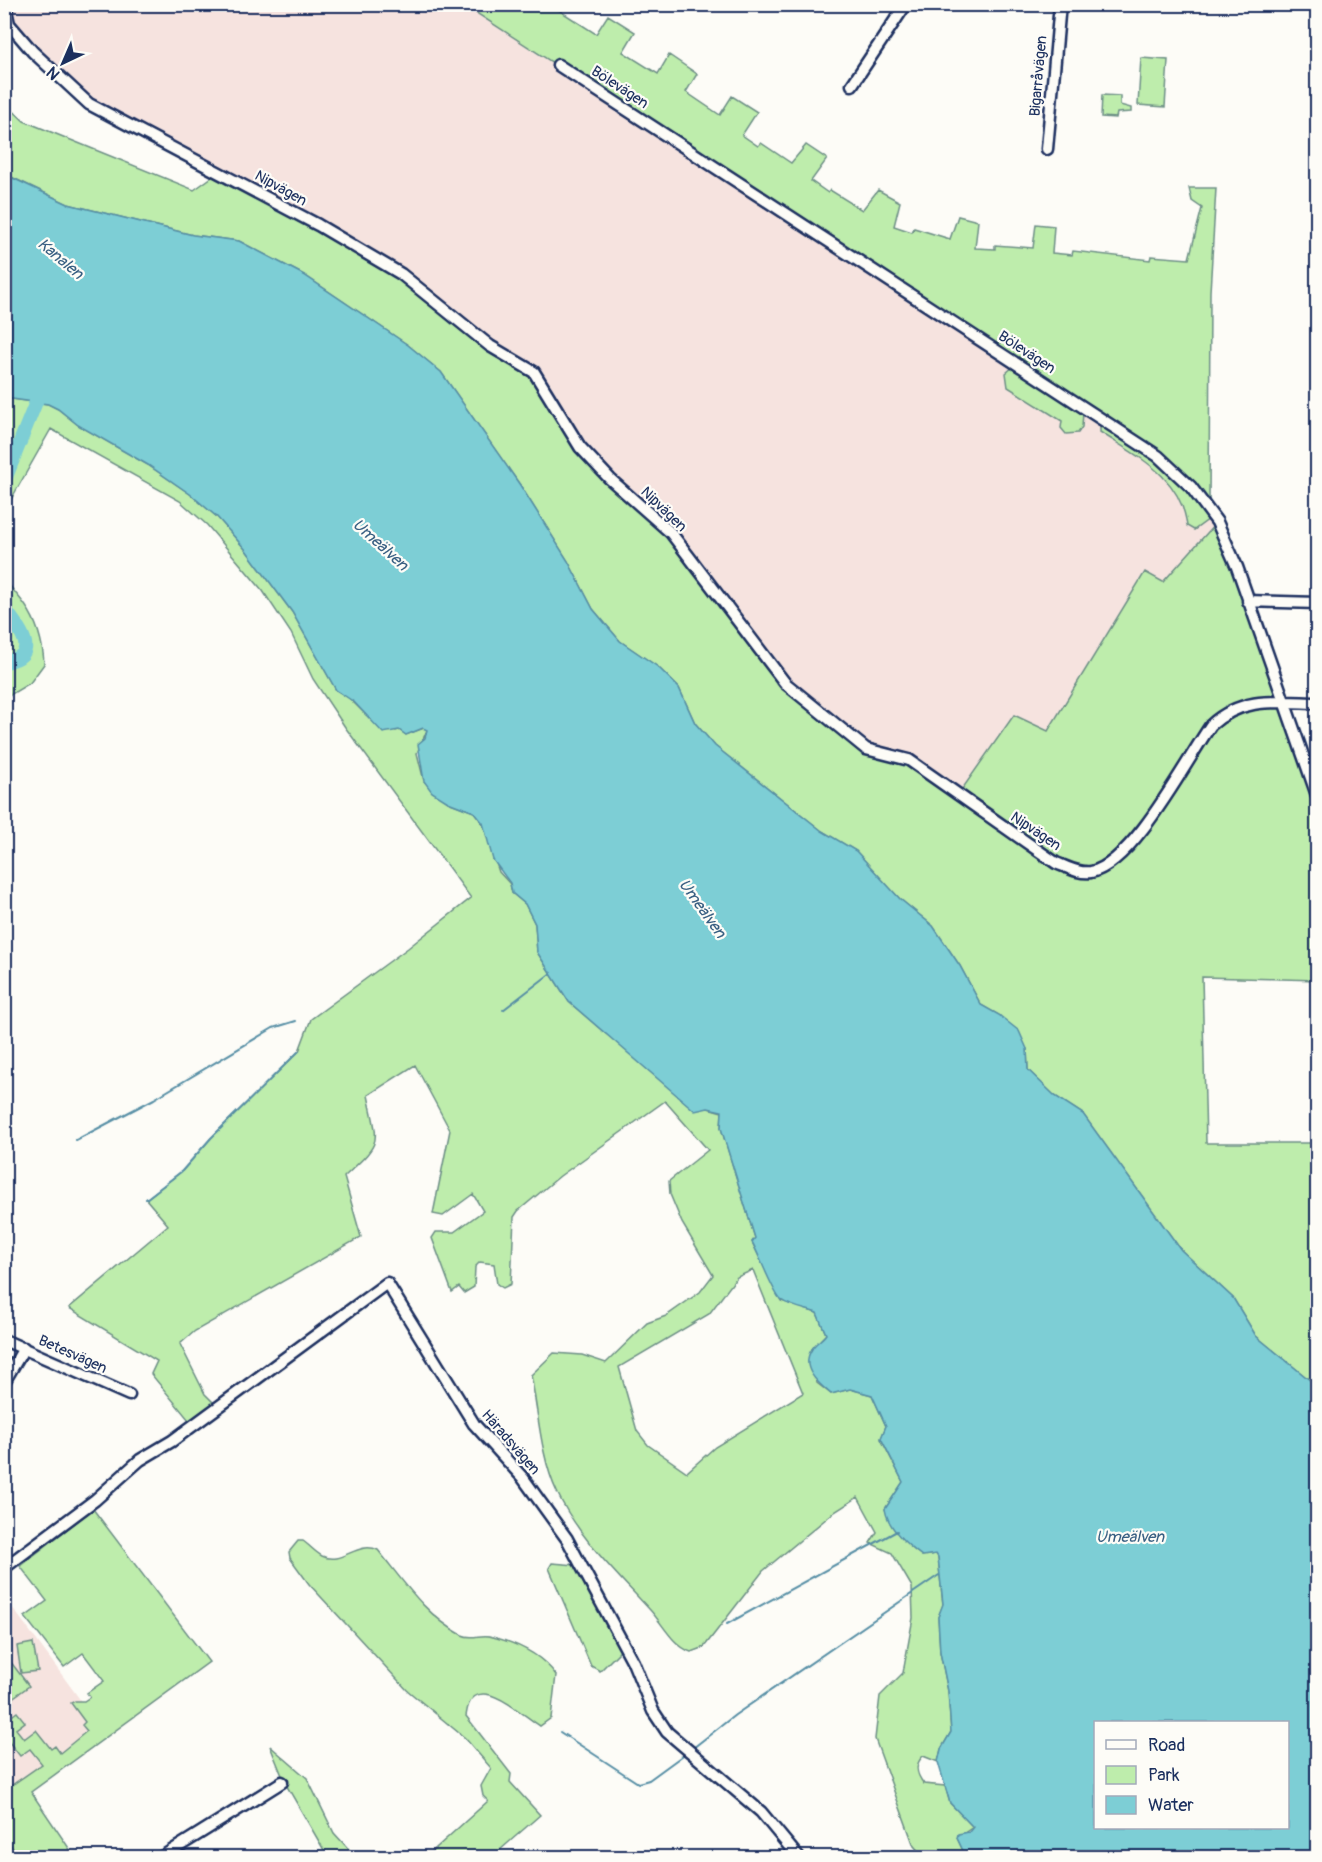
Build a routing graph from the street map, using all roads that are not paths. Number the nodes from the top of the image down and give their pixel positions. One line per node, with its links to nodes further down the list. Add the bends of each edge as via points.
1 (9, 4): 9 (street, Nipvägen, via 9,24 89,104 401,274 490,346 534,372 580,447 671,532 785,683 866,749 909,760 1056,863 1090,872 1123,854 1211,725 1237,707)
2 (906, 4): 5 (street)
3 (1060, 4): 6 (street, Bigarråvägen)
4 (558, 65): 7 (street, Bölevägen, via 1158,456 1209,508 1237,567)
5 (852, 85)
6 (1047, 149)
7 (1248, 601): 8 (street); 9 (street, Bölevägen)
8 (1317, 603)
9 (1283, 702): 10 (street, Nipvägen); 11 (street, Bölevägen)
10 (1317, 703)
11 (1317, 798)
12 (4, 1340): 13 (street, Betesvägen)
13 (24, 1348): 14 (street); 15 (street, Betesvägen)
14 (4, 1382)
15 (129, 1395)
16 (4, 1568): 19 (street, Häradsvägen, via 95,1500 148,1454 172,1442 387,1283 474,1424 523,1479 567,1539 667,1732 761,1812)
17 (282, 1782): 18 (street)
18 (160, 1857)
19 (799, 1857)

